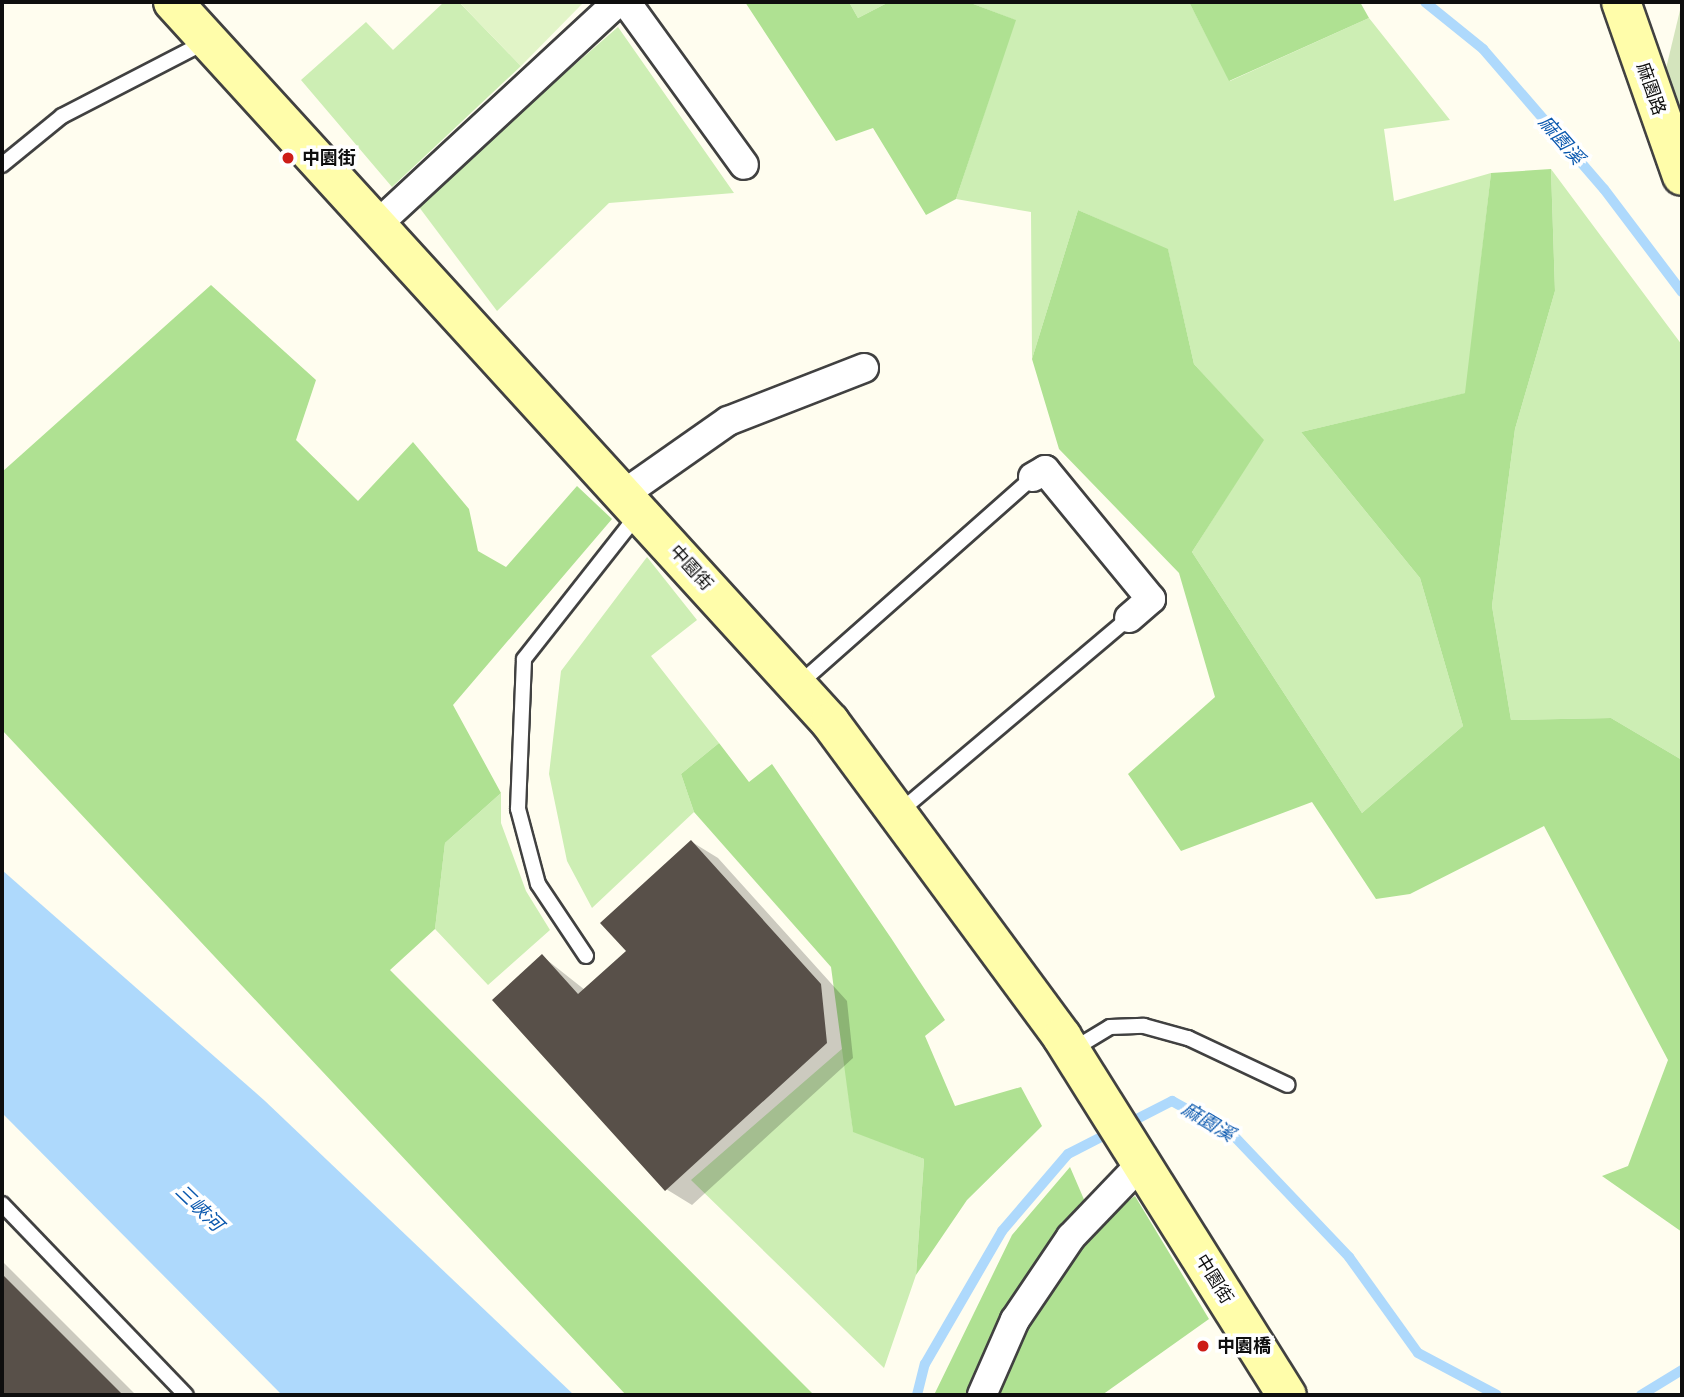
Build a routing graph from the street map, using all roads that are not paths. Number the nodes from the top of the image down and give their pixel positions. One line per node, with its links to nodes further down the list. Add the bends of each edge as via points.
1 (173, 2): 5 (street, 中園街)
2 (618, 2): 9 (street)
3 (626, 2): 7 (street)
4 (1621, 2): 8 (street, 麻園路)
5 (208, 40): 6 (lane, via 62,116); 9 (street, 中園街)
6 (2, 165)
7 (744, 165)
8 (1682, 176)
9 (379, 223): 12 (street, 中園街)
10 (864, 368): 12 (street, via 728,421)
11 (1033, 477): 13 (street, via 1045,470 1151,599); 14 (lane)
12 (632, 503): 14 (street, 中園街); 16 (lane, via 524,659 518,810 538,884)
13 (1129, 618): 15 (lane)
14 (797, 686): 15 (street, 中園街)
15 (898, 813): 17 (street, 中園街)
16 (586, 956)
17 (1066, 1044): 18 (lane, via 1110,1027 1144,1026 1188,1038); 19 (street)
18 (1287, 1085)
19 (1142, 1163): 22 (street, via 1071,1237 1015,1320); 23 (street, 中園街)
20 (2, 1204): 21 (lane)
21 (186, 1395)
22 (982, 1395)
23 (1287, 1395)

